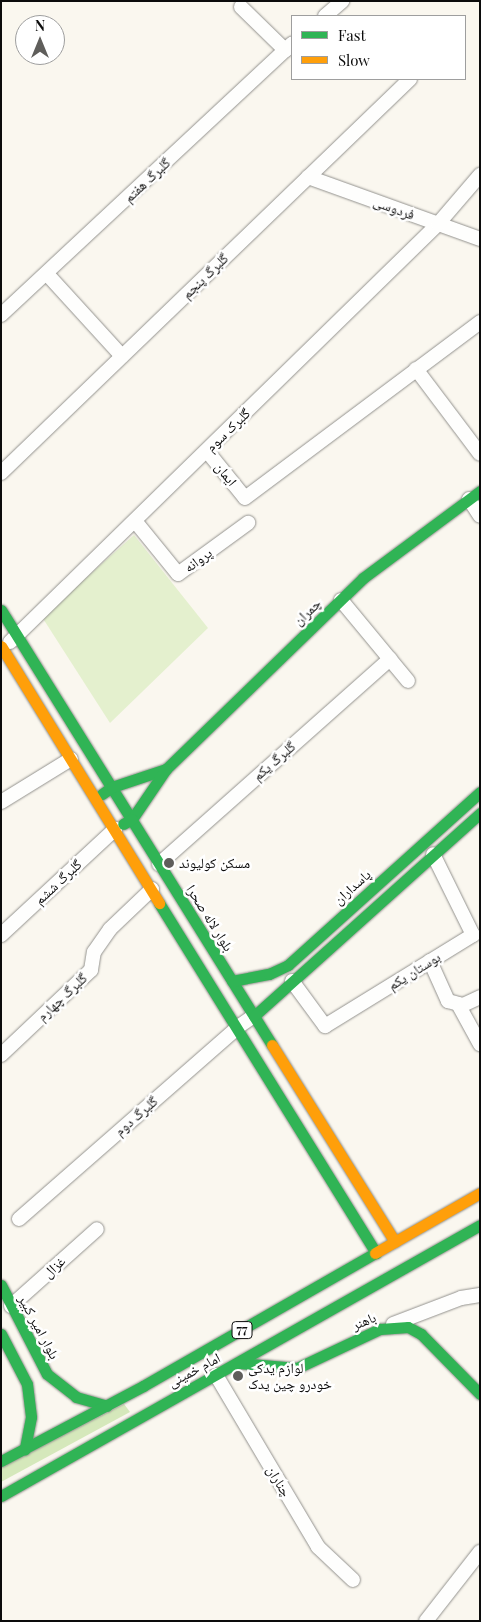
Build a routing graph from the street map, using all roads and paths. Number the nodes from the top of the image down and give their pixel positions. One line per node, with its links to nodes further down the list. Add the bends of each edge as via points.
1 (342, 1): 3 (street)
2 (241, 7): 4 (street)
3 (326, 15)
4 (289, 47): 10 (street, گلبرگ هفتم)
5 (409, 80): 7 (street, گلبرگ پنجم)
6 (480, 175): 8 (street, گلبرک سوم)
7 (308, 177): 8 (street, فردوسی); 13 (street, گلبرگ پنجم)
8 (438, 224): 9 (street, فردوسی); 15 (street, گلبرک سوم)
9 (480, 238)
10 (47, 274): 11 (street, گلبرگ هفتم); 13 (street)
11 (1, 315)
12 (480, 322): 14 (street)
13 (122, 356): 17 (street, گلبرگ پنجم)
14 (416, 369): 15 (street, ایمان, via 245,498); 16 (street)
15 (207, 451): 20 (street, گلبرک سوم)
16 (480, 454)
17 (1, 473)
18 (474, 495): 19 (street); 22 (main road, چمران, via 363,578)
19 (480, 516)
20 (134, 521): 21 (street, پروانه, via 178,574); 24 (street, گلبرک سوم)
21 (248, 523)
22 (341, 600): 26 (street); 29 (main road, چمران)
23 (1, 610): 24 (main road, بلوار لاله صحرا)
24 (18, 636): 25 (street, گلبرک سوم); 30 (main road, بلوار لاله صحرا)
25 (2, 648): 28 (main road)
26 (390, 659): 27 (street); 39 (street, گلبرگ یکم)
27 (408, 681)
28 (71, 759): 32 (main road); 33 (street)
29 (166, 769): 30 (main road, چمران); 35 (main road, چمران)
30 (112, 787): 32 (main road, چمران); 35 (main road, بلوار لاله صحرا)
31 (480, 792): 37 (main road, پاسداران)
32 (96, 798): 36 (main road)
33 (1, 802)
34 (480, 813): 38 (main road)
35 (132, 819): 36 (main road, چمران); 39 (main road, بلوار لاله صحرا)
36 (115, 829): 40 (main road); 41 (street, گلبرگ ششم)
37 (423, 843): 38 (main road); 43 (main road, پاسداران, via 288,964 269,974)
38 (434, 854): 42 (street, بوستان یکم, via 474,935); 44 (main road)
39 (159, 864): 43 (main road, بلوار لاله صحرا)
40 (152, 889): 48 (main road); 50 (street, گلبرگ چهارم, via 110,928 94,952 90,970)
41 (1, 935)
42 (430, 961): 44 (street, بوستان یکم, via 325,1026); 46 (street, via 448,1001)
43 (232, 981): 47 (main road, بلوار لاله صحرا)
44 (292, 981): 47 (main road)
45 (480, 997): 46 (street)
46 (458, 1004): 49 (street)
47 (254, 1016): 48 (street, گلبرگ دوم); 52 (main road, بلوار لاله صحرا)
48 (238, 1027): 53 (street, گلبرگ دوم); 54 (main road)
49 (480, 1044)
50 (1, 1055)
51 (480, 1193): 57 (main road, امام خمینی / 77)
52 (374, 1211): 54 (main road); 57 (main road, بلوار لاله صحرا)
53 (19, 1219)
54 (358, 1221): 58 (main road)
55 (480, 1225): 64 (main road, امام خمینی / 77)
56 (97, 1229): 61 (street, غزال)
57 (395, 1242): 58 (main road, امام خمینی / 77)
58 (376, 1253): 69 (main road, امام خمینی / 77)
59 (1, 1285): 61 (main road, بلوار امیر کبیر)
60 (480, 1295): 62 (street, via 461,1298)
61 (11, 1306): 70 (main road, بلوار امیر کبیر, via 47,1374 76,1397)
62 (380, 1329): 66 (main road, باهنر, via 305,1364); 68 (main road, باهنر, via 416,1329)
63 (1, 1334): 71 (main road, via 27,1384 31,1417)
64 (271, 1345): 65 (main road, امام خمینی / 77); 66 (main road, via 269,1361)
65 (239, 1363): 66 (main road, باهنر); 67 (main road, امام خمینی / 77)
66 (284, 1368)
67 (216, 1375): 69 (main road, امام خمینی / 77); 75 (street, چناران, via 318,1547)
68 (480, 1394)
69 (149, 1398): 70 (main road, امام خمینی / 77); 73 (main road, امام خمینی / 77)
70 (106, 1406): 71 (main road, امام خمینی / 77)
71 (25, 1449): 72 (main road, امام خمینی / 77)
72 (1, 1461)
73 (1, 1496)
74 (480, 1552): 76 (street)
75 (353, 1580)
76 (426, 1621)

